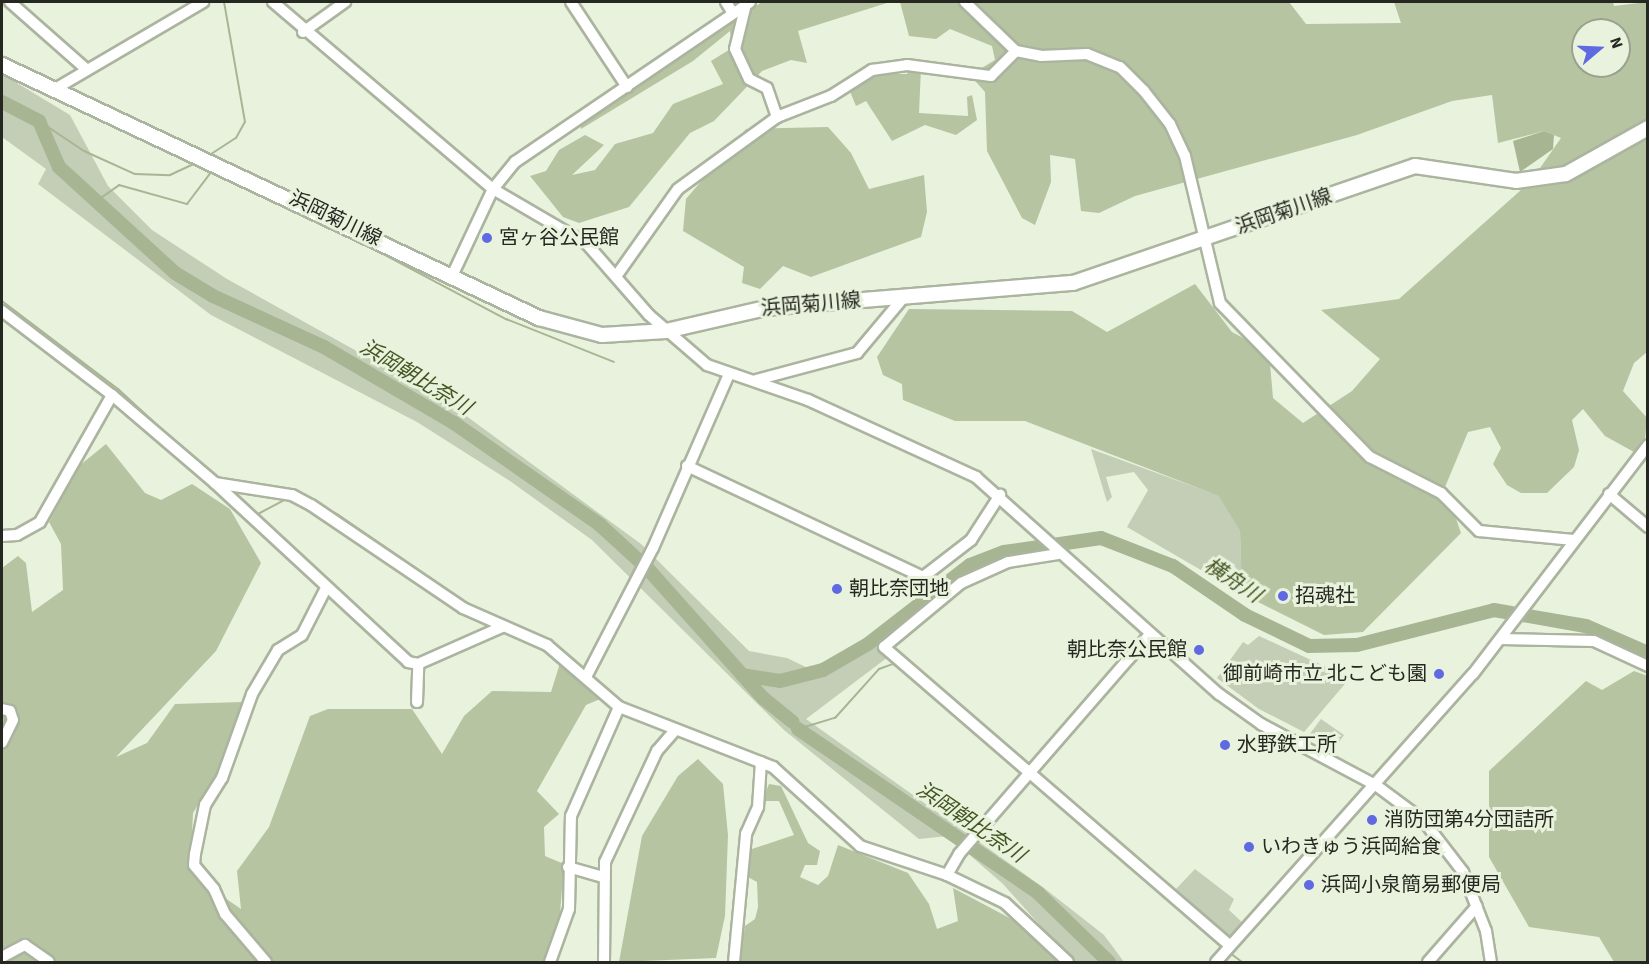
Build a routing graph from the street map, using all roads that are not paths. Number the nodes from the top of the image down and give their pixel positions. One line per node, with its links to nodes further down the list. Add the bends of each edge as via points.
1 (9, 2): 13 (street)
2 (203, 2): 13 (street)
3 (273, 2): 10 (street)
4 (345, 2): 10 (street)
5 (571, 2): 14 (street)
6 (726, 2): 9 (street)
7 (965, 2): 11 (street)
8 (748, 3): 9 (street); 16 (street, via 735,49 749,78 767,88)
9 (734, 13): 14 (street)
10 (303, 32): 18 (street)
11 (1016, 51): 16 (street, via 991,76 907,65 872,70 831,96); 19 (street, via 1041,56 1087,54 1120,67 1144,91 1178,138)
12 (2, 64): 15 (main road, 浜岡菊川線)
13 (86, 69): 15 (street)
14 (627, 87): 18 (street, via 531,149)
15 (56, 89): 21 (main road, 浜岡菊川線)
16 (777, 117): 20 (street, via 678,189)
17 (1647, 128): 19 (main road, 浜岡菊川線, via 1566,174 1516,181 1426,164)
18 (493, 189): 20 (street, via 587,244); 21 (street)
19 (1205, 239): 22 (main road, 浜岡菊川線, via 1073,283); 36 (street, via 1220,303 1370,457 1441,493 1479,531)
20 (617, 275): 24 (street)
21 (452, 276): 24 (main road, 浜岡菊川線, via 539,318 586,333)
22 (904, 297): 24 (main road, 浜岡菊川線, via 766,308); 26 (street, via 857,353)
23 (2, 311): 27 (street)
24 (666, 331): 25 (street)
25 (728, 376): 26 (street); 30 (street)
26 (756, 380): 33 (street, via 951,464)
27 (112, 395): 31 (street); 35 (street, via 40,522 17,535)
28 (1647, 445): 29 (street)
29 (1643, 459): 32 (street)
30 (687, 466): 33 (street, via 923,577 971,540); 44 (street, via 653,548)
31 (215, 483): 38 (street); 39 (street, via 299,499 464,608)
32 (1609, 494): 34 (street); 36 (street)
33 (1000, 495): 37 (street)
34 (1647, 527)
35 (2, 536)
36 (1574, 540): 41 (street)
37 (1058, 554): 40 (street); 51 (street, via 1008,562 961,583 884,647)
38 (325, 590): 42 (street, via 387,646); 60 (street, via 302,635 278,650 252,694 222,778 205,805 195,854 194,865 214,889 225,914)
39 (502, 627): 42 (street); 44 (street, via 547,645)
40 (1150, 634): 51 (street); 52 (street, via 1261,724)
41 (1501, 639): 43 (street, via 1594,641); 52 (street)
42 (418, 664): 45 (street)
43 (1647, 666)
44 (586, 677): 46 (street)
45 (417, 702)
46 (619, 707): 48 (street); 53 (street, via 571,816)
47 (2, 709): 49 (street, via 10,711 14,720)
48 (675, 730): 50 (street); 55 (street, via 657,751 634,797)
49 (2, 743)
50 (761, 762): 54 (street, via 792,783 860,846); 63 (street, via 758,807 746,834)
51 (1029, 775): 54 (street, via 959,854); 57 (street)
52 (1377, 786): 56 (street, via 1423,820 1449,848); 57 (street)
53 (568, 867): 55 (street); 61 (street, via 567,924)
54 (947, 875): 64 (street, via 1005,903)
55 (603, 877): 62 (street)
56 (1477, 906): 66 (street); 67 (street)
57 (1228, 949): 65 (street)
58 (2, 957): 59 (street, via 25,945)
59 (49, 963)
60 (266, 963)
61 (550, 963)
62 (603, 963)
63 (734, 963)
64 (1068, 963)
65 (1216, 963)
66 (1428, 963)
67 (1491, 963)

